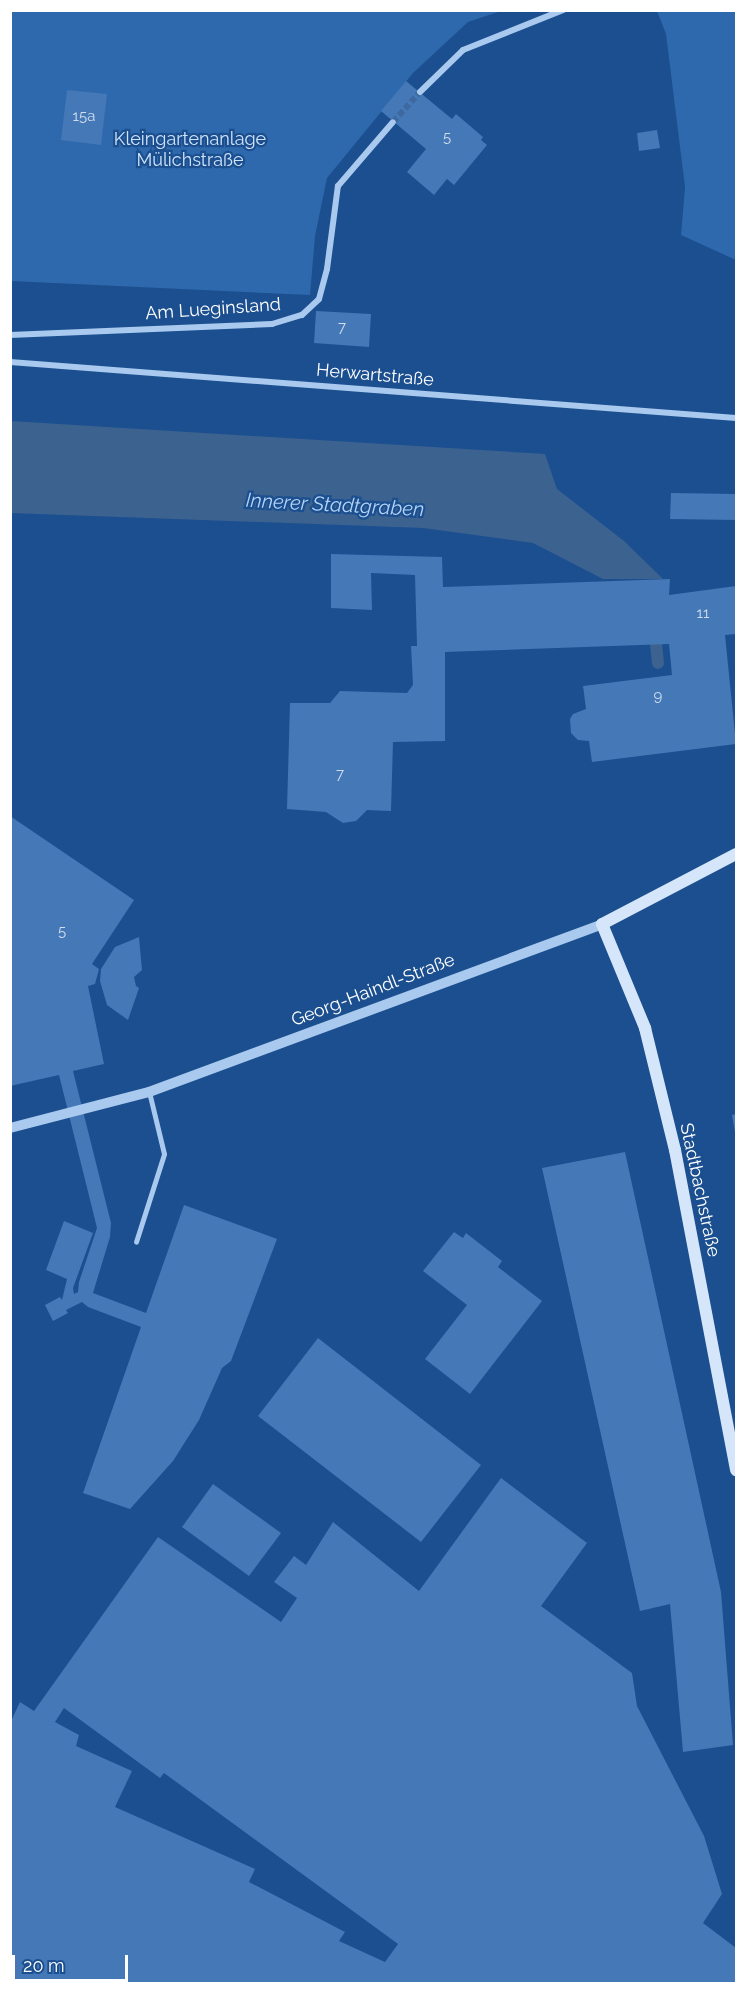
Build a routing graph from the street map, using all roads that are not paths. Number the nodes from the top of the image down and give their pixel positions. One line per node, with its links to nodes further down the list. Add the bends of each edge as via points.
1 (563, 10): 2 (street, via 463,50)
2 (420, 92)
3 (393, 122): 4 (street, Am Lueginsland, via 338,186 319,299 302,315 272,324)
4 (10, 335)
5 (10, 362): 6 (street, Herwartstraße)
6 (736, 418)
7 (736, 854): 8 (main road, Georg-Haindl-Straße)
8 (602, 924): 9 (street, Georg-Haindl-Straße); 12 (main road, Stadtbachstraße, via 645,1028 675,1150)
9 (149, 1092): 10 (street, Georg-Haindl-Straße); 11 (lane, via 164,1154)
10 (10, 1128)
11 (136, 1242)
12 (735, 1446): 13 (main road, Stadtbachstraße)
13 (736, 1470)

